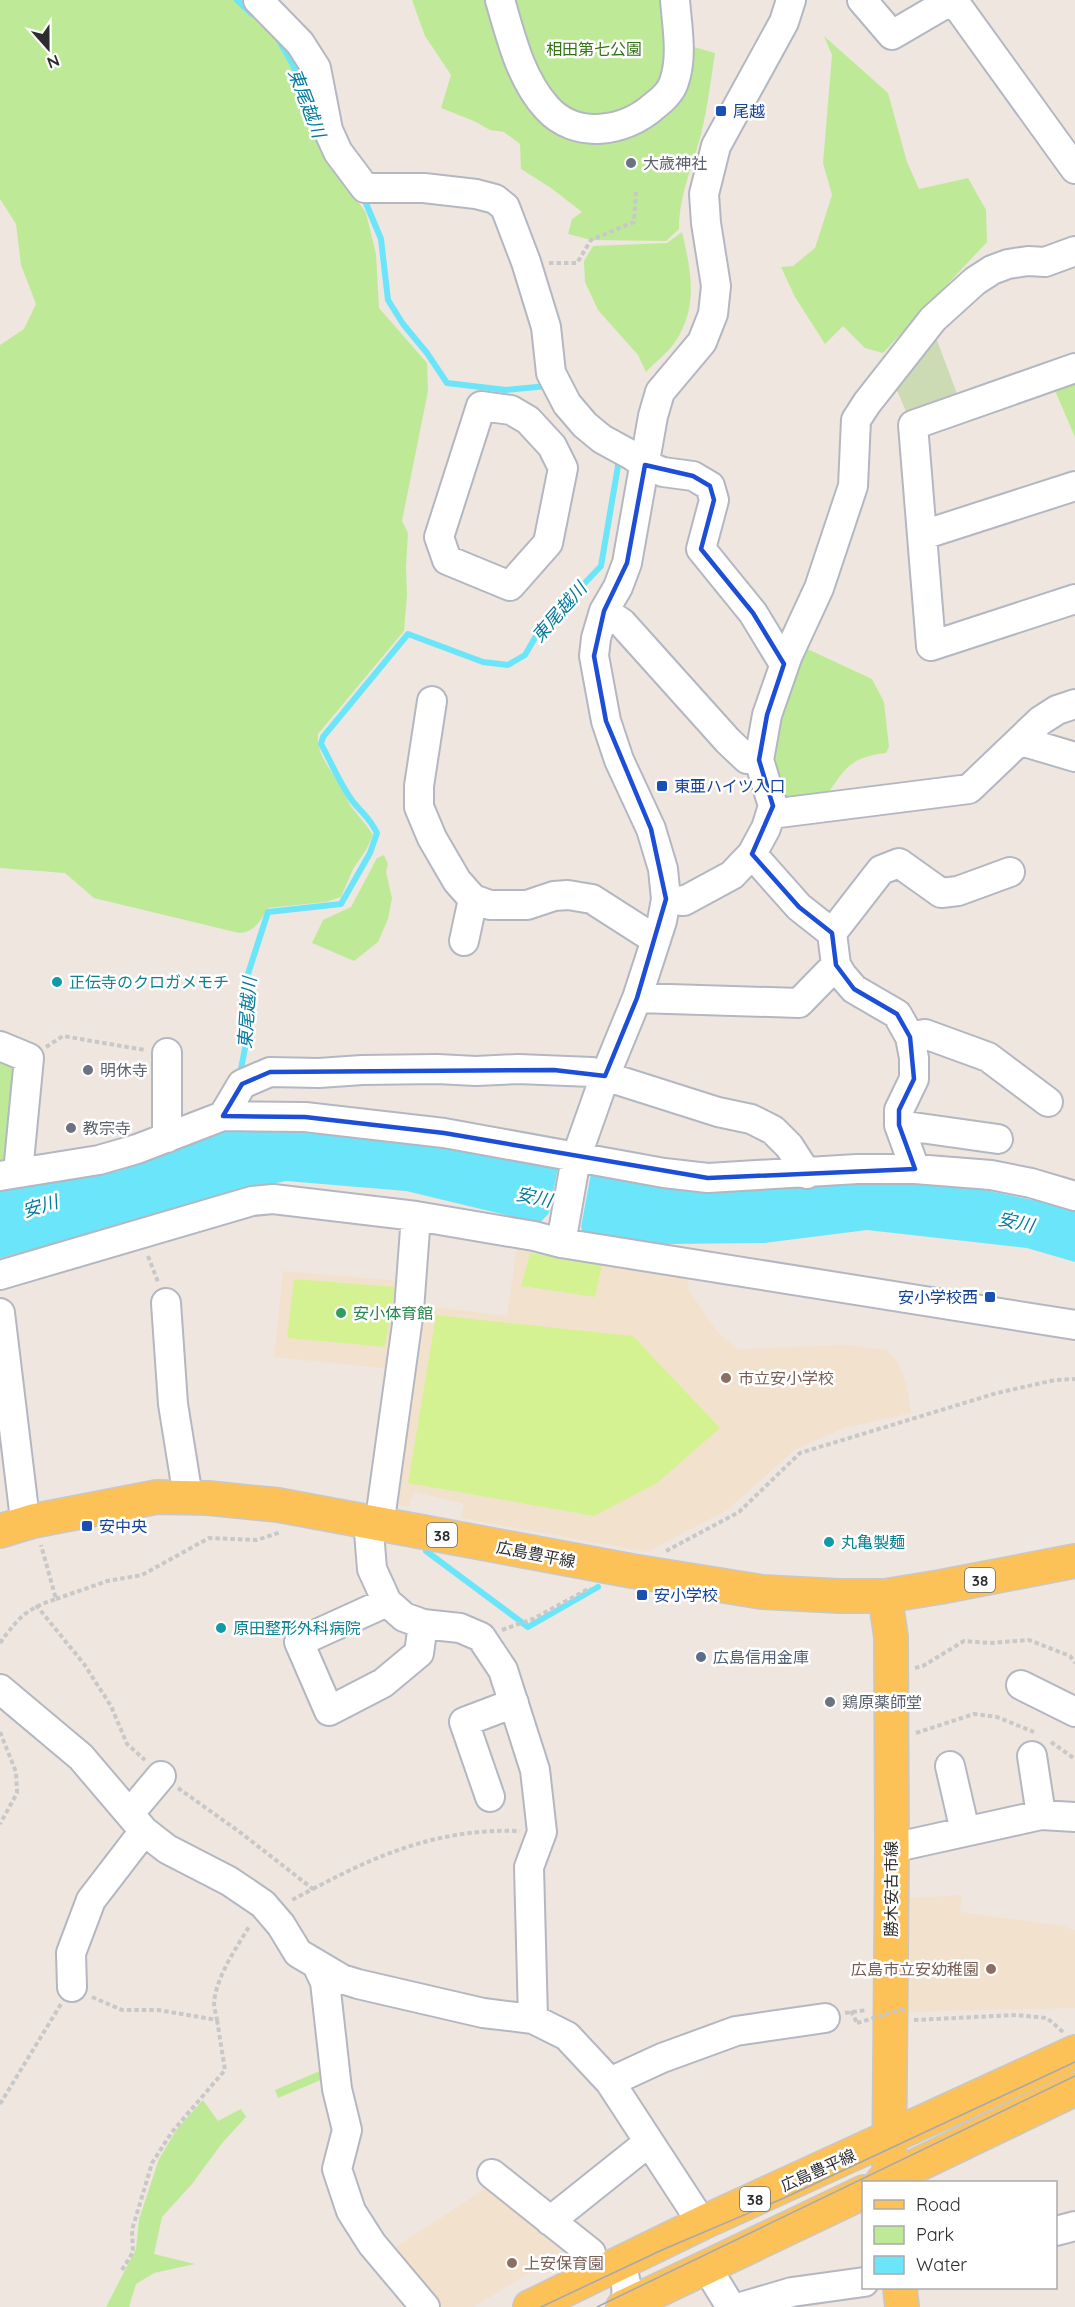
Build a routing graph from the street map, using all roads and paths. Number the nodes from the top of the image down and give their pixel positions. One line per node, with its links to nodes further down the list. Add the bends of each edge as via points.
1 (258, 0): 10 (street, via 300,43 316,68 328,130 338,152 365,188 424,188 495,199 506,207)
2 (500, 0): 3 (street, via 523,72 547,108 574,125 597,130 643,116 674,83 678,52)
3 (675, 0)
4 (791, 0): 14 (street, via 784,22 716,146 704,194 716,286 713,314 702,342 660,392)
5 (862, 0): 6 (street, via 892,35)
6 (953, 0): 7 (street)
7 (1075, 169)
8 (636, 192): 10 (path, via 634,222 591,240 577,263)
9 (1075, 251): 19 (street, via 1045,262 1008,264 975,281 933,319 867,403 856,420 853,486 819,588)
10 (526, 262): 12 (street, via 546,327 551,373 567,404)
11 (1075, 368): 16 (street, via 913,425)
12 (585, 425): 13 (street); 14 (street)
13 (552, 446): 13 (street, via 563,468 548,543 510,586 447,560 439,537 481,406 511,410 528,420)
14 (645, 465): 18 (street, via 627,563); 19 (street, via 693,476 710,486 714,500 701,549 753,613)
15 (1075, 486): 16 (street)
16 (923, 534): 17 (street, via 931,646)
17 (1075, 599)
18 (604, 611): 24 (street, via 622,623 728,741 747,759); 29 (street, via 594,656 606,721 651,830 663,869)
19 (784, 664): 24 (street, via 766,715)
20 (432, 701): 28 (street, via 419,807 457,881)
21 (1075, 704): 22 (street, via 1057,710)
22 (1021, 741): 23 (street); 25 (street, via 969,789)
23 (1075, 758)
24 (759, 760): 25 (street, via 773,806)
25 (771, 814): 26 (street)
26 (752, 854): 29 (street, via 732,875 684,901); 30 (street, via 799,907)
27 (1010, 872): 30 (street, via 958,891 941,893 899,863 881,870)
28 (473, 899): 31 (street, via 508,906 527,905 554,896 592,899); 32 (street)
29 (666, 899): 31 (street)
30 (832, 933): 33 (street)
31 (656, 940): 34 (street)
32 (464, 941)
33 (836, 965): 34 (street, via 799,1003); 35 (street, via 854,989 897,1014)
34 (637, 998): 39 (street)
35 (910, 1037): 40 (street, via 925,1034 988,1058); 42 (street, via 914,1079 899,1110)
36 (0, 1046): 38 (street)
37 (167, 1053): 38 (path, via 63,1036); 43 (street)
38 (29, 1058): 47 (street)
39 (605, 1076): 41 (street, via 554,1070 270,1072 242,1084); 45 (street); 48 (street, via 751,1119 773,1130)
40 (1048, 1102)
41 (223, 1116): 43 (street); 45 (street, via 305,1117 444,1133)
42 (900, 1125): 44 (street); 46 (street)
43 (167, 1138): 47 (street, via 99,1160)
44 (998, 1139)
45 (576, 1158): 48 (street, via 708,1178); 52 (street)
46 (915, 1169): 48 (street); 49 (street, via 992,1175)
47 (9, 1174)
48 (807, 1174)
49 (1075, 1196)
50 (416, 1216): 51 (street, via 273,1199 252,1201); 52 (street, via 534,1236); 62 (street, via 409,1310)
51 (140, 1234): 53 (street); 56 (path)
52 (562, 1236): 58 (street)
53 (47, 1263): 54 (street); 55 (street)
54 (0, 1265)
55 (0, 1275)
56 (166, 1303): 60 (street, via 173,1404)
57 (0, 1313): 61 (street)
58 (1075, 1325)
59 (1075, 1380): 65 (path, via 1055,1380 997,1393 800,1453 739,1512)
60 (188, 1497): 61 (main road, 広島豊平線 / 38, via 157,1497 33,1521); 62 (main road, 広島豊平線 / 38, via 278,1505)
61 (12, 1521)
62 (377, 1522): 68 (main road, 広島豊平線 / 38, via 762,1592); 70 (street, via 369,1532 368,1542 372,1569)
63 (288, 1529): 69 (path, via 257,1540 209,1538 142,1575 107,1581)
64 (41, 1544): 69 (path)
65 (665, 1551)
66 (1075, 1561): 68 (main road, 広島豊平線 / 38)
67 (599, 1583): 72 (path, via 533,1619)
68 (885, 1596): 93 (main road, 勝木安古市線, via 891,1637)
69 (56, 1599): 73 (path, via 36,1605 13,1624)
70 (387, 1602): 71 (street, via 404,1617); 71 (street, via 299,1642 329,1711 383,1683 419,1653)
71 (423, 1624): 72 (street, via 460,1628)
72 (482, 1637): 78 (street, via 503,1670)
73 (0, 1643)
74 (1075, 1663): 75 (path, via 1070,1656 1029,1640 964,1641)
75 (913, 1668)
76 (1021, 1685): 79 (street)
77 (0, 1689): 89 (street, via 81,1757)
78 (513, 1703): 86 (street, via 464,1722); 92 (street, via 535,1770)
79 (1075, 1712)
80 (0, 1732): 90 (path, via 16,1772 17,1793)
81 (912, 1734): 82 (path, via 974,1714 998,1717)
82 (1038, 1743): 83 (path); 87 (street)
83 (1075, 1759)
84 (950, 1766): 91 (street)
85 (161, 1776): 89 (street)
86 (490, 1797)
87 (1041, 1815): 88 (street); 91 (street)
88 (1075, 1817)
89 (137, 1822): 95 (street, via 167,1849 229,1881); 97 (street, via 91,1900 70,1953)
90 (0, 1824)
91 (965, 1831): 93 (street)
92 (542, 1832): 94 (path, via 489,1830 414,1843 358,1864); 101 (street, via 530,1867)
93 (892, 1848): 108 (main road, 勝木安古市線)
94 (313, 1889)
95 (263, 1904): 96 (street, via 298,1953); 102 (path, via 223,1975 214,2004)
96 (317, 1965): 101 (street, via 358,1984 483,2013); 123 (street, via 325,1982 337,2089 347,2130 337,2169 351,2211 372,2244)
97 (72, 1986): 102 (path, via 122,2010 158,2010); 107 (path)
98 (907, 2008): 100 (path, bridge, via 857,2022)
99 (877, 2009): 100 (path)
100 (838, 2015): 105 (street, via 736,2031)
101 (533, 2019): 105 (street, via 567,2036)
102 (217, 2020): 120 (path, via 225,2070 172,2132 152,2163 132,2230 133,2252)
103 (910, 2020): 104 (path, via 1047,2018)
104 (1074, 2045): 108 (main road, 広島豊平線 / 38)
105 (610, 2082): 109 (street)
106 (1075, 2090): 112 (main road, 38)
107 (0, 2104)
108 (890, 2137): 111 (main road, 勝木安古市線); 115 (main road, 広島豊平線 / 38)
109 (649, 2142): 114 (street); 115 (street)
110 (492, 2174): 114 (street)
111 (882, 2181)
112 (887, 2181)
113 (862, 2193): 119 (main road, 38)
114 (550, 2221): 118 (street)
115 (702, 2223): 118 (main road, 広島豊平線 / 38)
116 (1075, 2226): 117 (street)
117 (1057, 2230)
118 (606, 2259): 124 (main road, 広島豊平線 / 38); 125 (street, via 626,2283)
119 (707, 2268): 125 (main road, 38); 126 (street)
120 (122, 2270)
121 (862, 2282): 127 (street, via 792,2292)
122 (900, 2289): 128 (main road)
123 (425, 2307)
124 (530, 2307)
125 (626, 2307)
126 (731, 2307)
127 (741, 2307)
128 (902, 2307)

